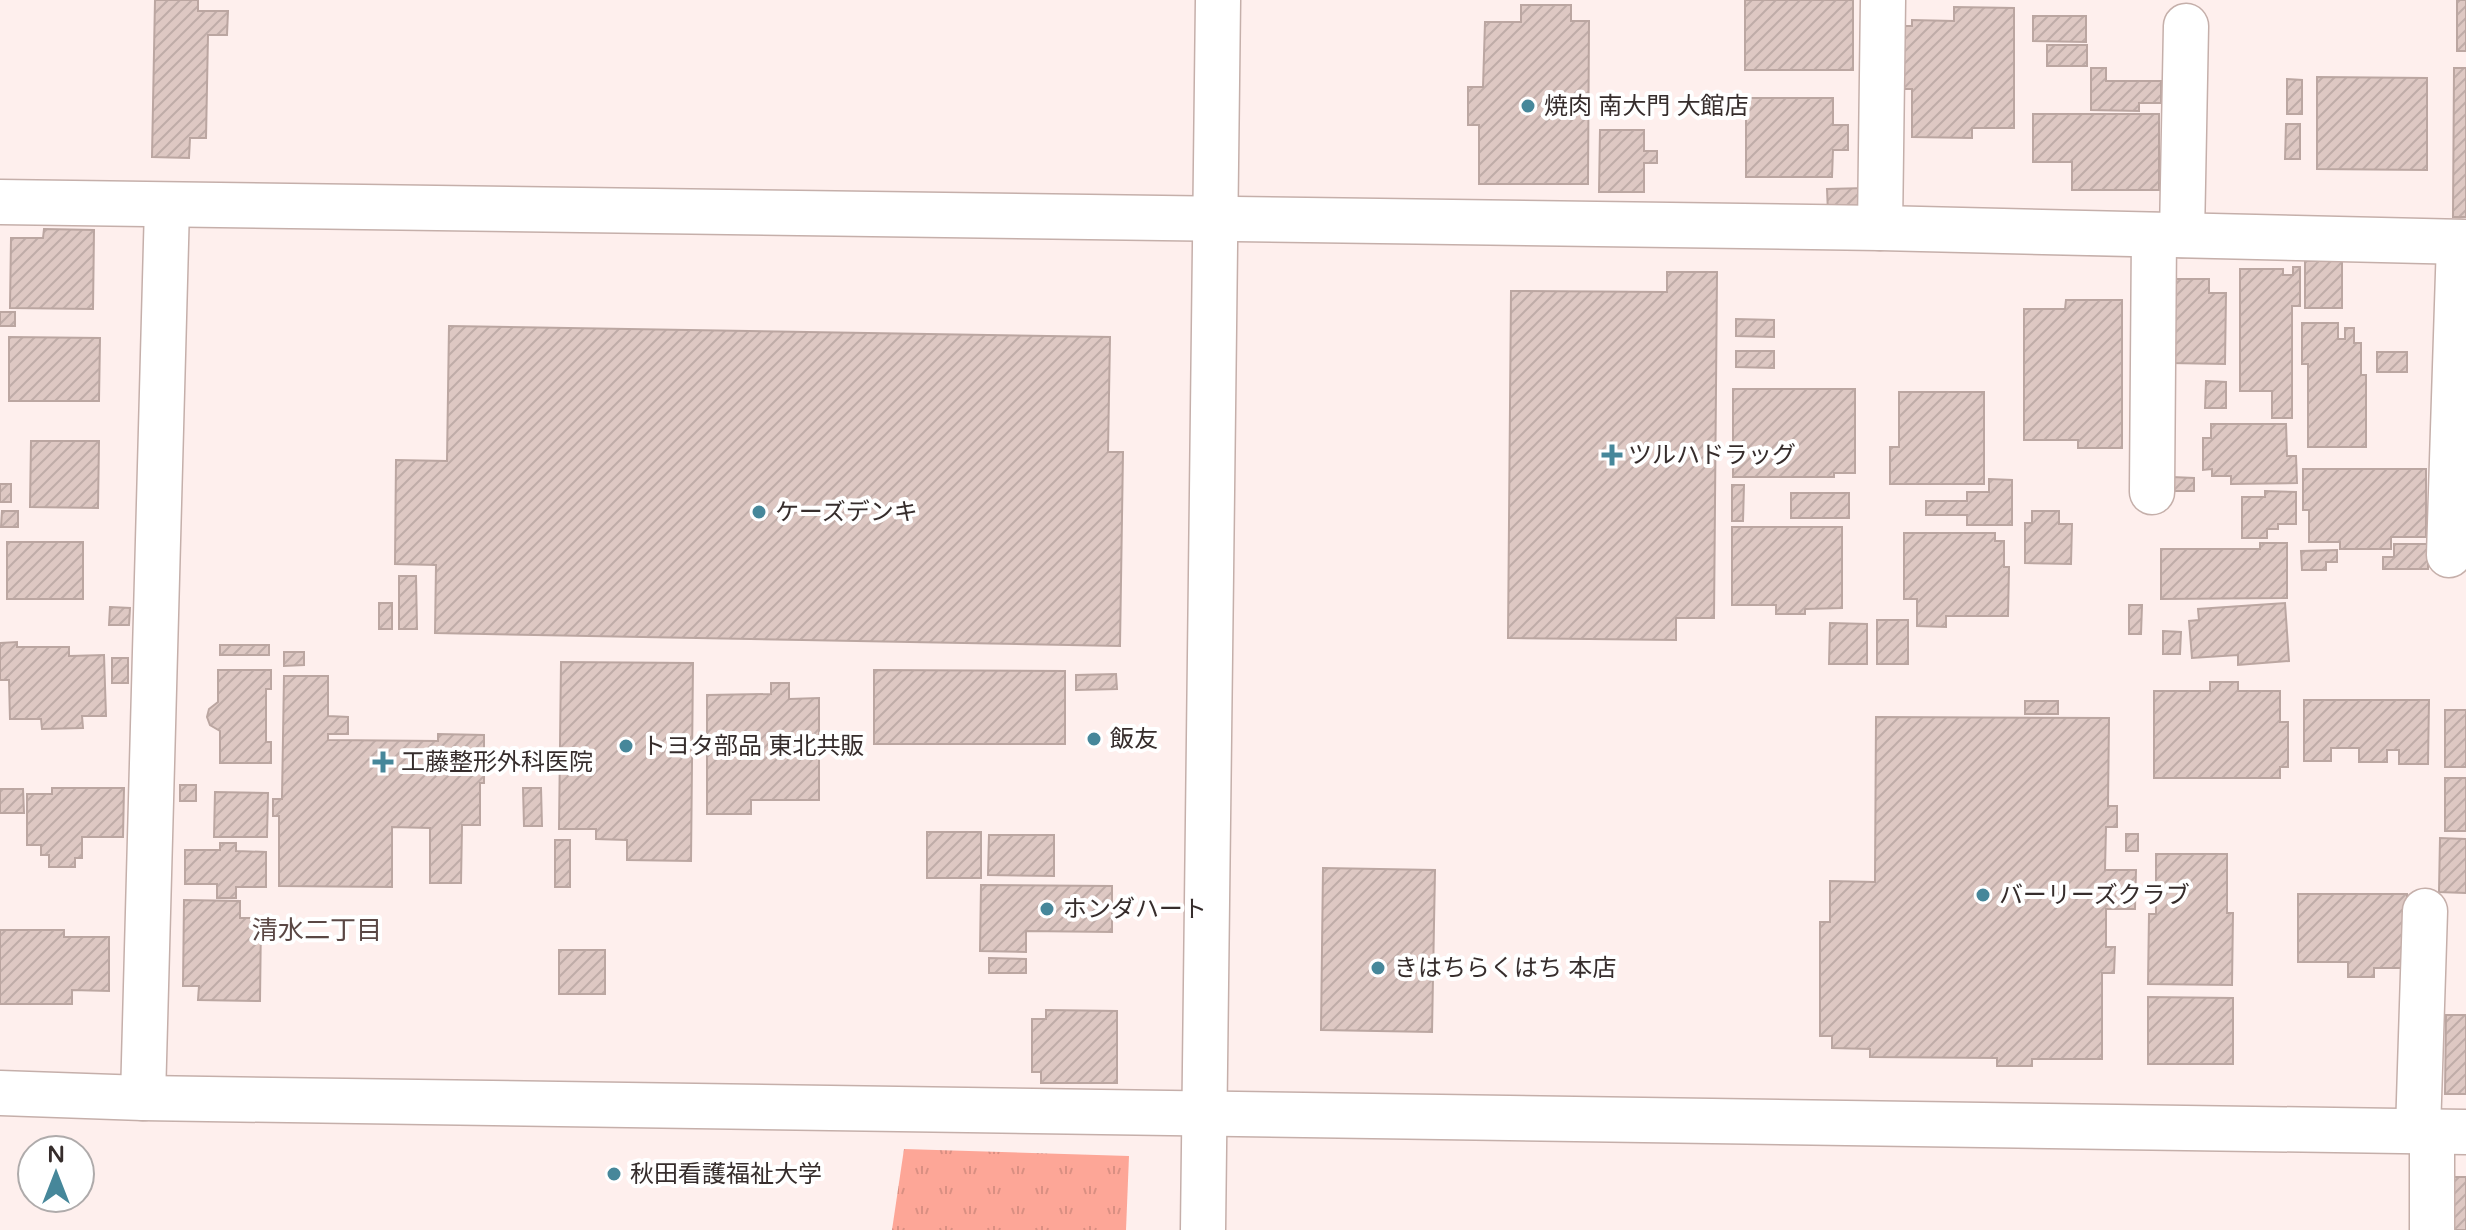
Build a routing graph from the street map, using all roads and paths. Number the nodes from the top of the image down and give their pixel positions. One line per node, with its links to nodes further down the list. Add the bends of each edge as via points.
1 (1218, 0): 6 (street)
2 (1883, 0): 7 (street)
3 (2186, 26): 8 (street)
4 (0, 202): 5 (street)
5 (167, 206): 6 (street); 14 (street)
6 (1214, 218): 7 (street); 15 (street)
7 (1880, 228): 8 (street)
8 (2168, 235): 9 (street); 10 (street)
9 (2462, 242): 11 (street)
10 (2152, 492)
11 (2449, 555)
12 (2425, 911): 16 (street)
13 (0, 1093): 14 (street)
14 (143, 1098): 15 (street)
15 (1204, 1113): 16 (street); 17 (street)
16 (2439, 1131): 18 (street)
17 (1203, 1230)
18 (2432, 1230)

